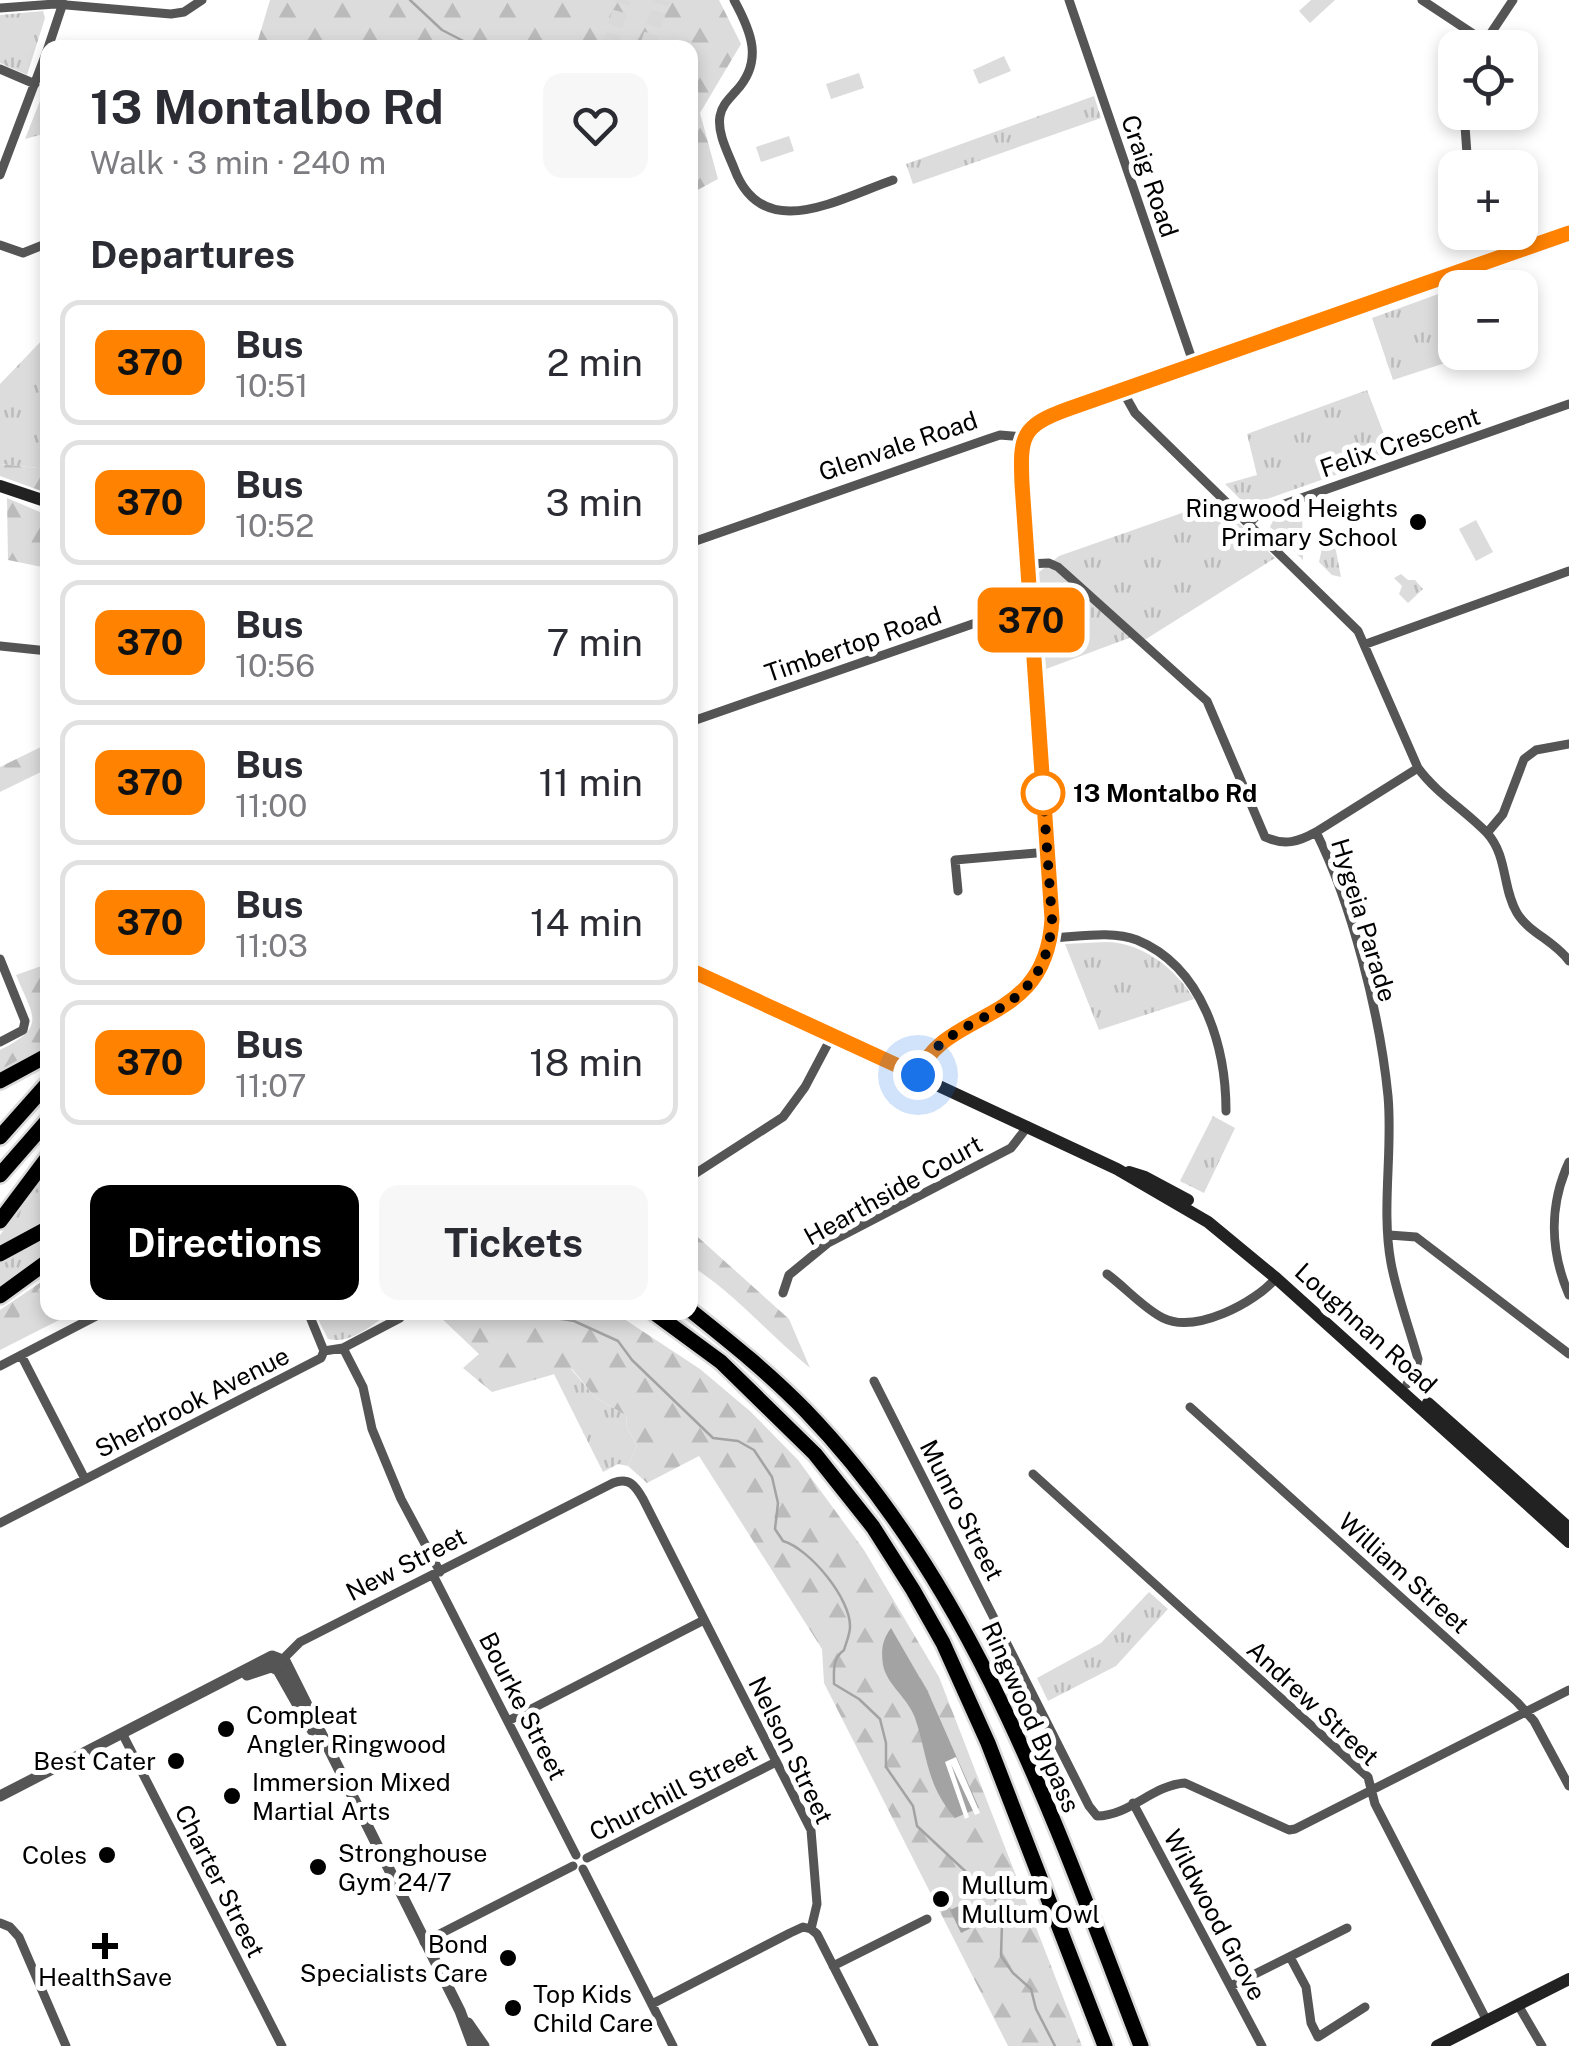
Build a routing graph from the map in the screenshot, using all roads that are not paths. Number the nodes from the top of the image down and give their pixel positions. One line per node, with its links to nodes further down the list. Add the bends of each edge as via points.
1 (202, 0): 6 (street, via 171,14)
2 (734, 0): 15 (street, via 751,32 753,58 719,123 747,194 769,209 793,212)
3 (1068, 0): 21 (street, Craig Road)
4 (1422, 0): 8 (street)
5 (1513, 0): 9 (street)
6 (64, 2): 7 (street); 10 (street)
7 (0, 8)
8 (1463, 30)
9 (1492, 30)
10 (51, 40)
11 (0, 69): 13 (street)
12 (40, 70): 13 (street)
13 (35, 84): 14 (street)
14 (0, 175)
15 (893, 180)
16 (1569, 233): 20 (street, Glenvale Road)
17 (0, 245): 18 (street, via 23,253)
18 (40, 247)
19 (1495, 250): 20 (street)
20 (1498, 258): 21 (street, Glenvale Road)
21 (1194, 365): 22 (street, Glenvale Road)
22 (1122, 390): 24 (street, Glenvale Road, via 1051,415); 27 (street, via 1135,413)
23 (1569, 404): 27 (street, Felix Crescent, via 1260,512)
24 (1023, 437): 28 (street, Glenvale Road, via 988,438); 29 (street)
25 (0, 486): 26 (main road)
26 (40, 499)
27 (1249, 524): 32 (street)
28 (698, 539)
29 (1028, 564): 31 (street); 38 (street, Hygeia Parade, via 1058,567 1207,701 1266,836 1284,844)
30 (1569, 571): 32 (street)
31 (1030, 604): 35 (street, Timbertop Road); 40 (street)
32 (1366, 644): 37 (street)
33 (0, 646): 34 (street)
34 (40, 650)
35 (698, 719)
36 (1569, 744): 39 (street, via 1524,759 1503,814)
37 (1418, 768): 38 (street); 39 (street)
38 (1316, 832): 63 (street, Hygeia Parade, via 1361,958 1381,1048)
39 (1487, 833): 44 (street, via 1500,852 1515,910)
40 (1048, 852): 41 (street, via 955,860); 42 (street)
41 (958, 891)
42 (1051, 938): 49 (street, via 1040,970 1020,994 929,1053); 52 (street, via 1136,940 1165,959 1208,1014)
43 (0, 958): 47 (street, via 25,1021 23,1030)
44 (1569, 961)
45 (698, 977): 46 (main road, Loughnan Road)
46 (832, 1036): 49 (main road, Loughnan Road); 59 (street, via 783,1117)
47 (0, 1042)
48 (40, 1058): 50 (highway)
49 (918, 1075): 53 (main road, Loughnan Road)
50 (0, 1081)
51 (40, 1093): 55 (highway)
52 (1226, 1111)
53 (1028, 1126): 58 (main road, Loughnan Road); 68 (street, Hearthside Court, via 1012,1148 828,1243 789,1276)
54 (40, 1129): 60 (highway)
55 (0, 1134)
56 (1569, 1162): 69 (street, via 1553,1225)
57 (40, 1168): 61 (highway)
58 (1117, 1169): 67 (main road, Loughnan Road, via 1208,1222); 83 (main road, Loughnan Road, via 1173,1191 1220,1221)
59 (698, 1172)
60 (0, 1175)
61 (0, 1221)
62 (40, 1232): 64 (highway)
63 (1389, 1236): 79 (street, via 1416,1238); 83 (street, Hygeia Parade, via 1418,1358)
64 (0, 1254)
65 (40, 1267): 70 (highway)
66 (1107, 1274): 67 (street, via 1159,1316 1184,1321 1242,1305)
67 (1276, 1278): 91 (main road, Loughnan Road)
68 (782, 1293)
69 (1569, 1295)
70 (0, 1296)
71 (698, 1316): 127 (highway, Ringwood Bypass, via 808,1413 872,1488 933,1577 1003,1705)
72 (89, 1320): 80 (street)
73 (311, 1320): 78 (street)
74 (396, 1320): 77 (street, Sherbrook Avenue)
75 (650, 1320): 84 (highway)
76 (664, 1320): 84 (highway)
77 (343, 1348): 78 (street, Sherbrook Avenue); 92 (street, Bourke Street, via 400,1499)
78 (324, 1350): 87 (street, Sherbrook Avenue, via 321,1358)
79 (1569, 1354)
80 (22, 1355): 81 (street); 87 (street)
81 (0, 1366)
82 (874, 1381): 104 (street, Munro Street, via 1089,1806 1097,1816)
83 (1407, 1384): 90 (main road, Loughnan Road)
84 (760, 1399): 126 (highway, Ringwood Bypass, via 856,1504 943,1643)
85 (1190, 1407): 96 (street, William Street)
86 (1032, 1474): 102 (street, Andrew Street, via 1364,1772)
87 (85, 1480): 89 (street, Sherbrook Avenue)
88 (628, 1480): 92 (street, New Street); 93 (street, Nelson Street)
89 (0, 1523)
90 (1569, 1528)
91 (1569, 1542)
92 (437, 1573): 94 (street, New Street, via 300,1642); 97 (street, Bourke Street)
93 (704, 1620): 97 (street); 100 (street, Nelson Street)
94 (278, 1666): 98 (street, New Street, via 272,1656); 99 (street); 99 (street, via 304,1696)
95 (1569, 1690): 96 (street)
96 (1526, 1712): 101 (street, William Street); 102 (street)
97 (508, 1720): 105 (street, Bourke Street)
98 (123, 1735): 103 (street, New Street); 121 (street, Charter Street)
99 (331, 1758): 110 (street)
100 (776, 1762): 105 (street, Churchill Street); 109 (street, Nelson Street, via 813,1837 818,1904)
101 (1569, 1786)
102 (1372, 1791): 104 (street, via 1289,1830 1185,1783); 119 (street, Andrew Street)
103 (0, 1796)
104 (1133, 1803): 114 (street, Wildwood Grove)
105 (580, 1862): 110 (street, Churchill Street); 115 (street, Bourke Street)
106 (927, 1918): 112 (street)
107 (0, 1924): 120 (street, via 19,1937)
108 (1347, 1928): 111 (street)
109 (811, 1929): 112 (street); 115 (street, via 790,1933)
110 (424, 1942): 118 (street)
111 (1290, 1957): 114 (street); 117 (street, via 1306,1987 1318,2037)
112 (833, 1966): 125 (street)
113 (1569, 1979): 116 (main road)
114 (1232, 1986): 128 (street, Wildwood Grove)
115 (652, 2004): 124 (street, Bourke Street)
116 (1518, 2005): 119 (main road); 130 (street)
117 (1365, 2008)
118 (460, 2012): 122 (street); 123 (street)
119 (1487, 2021): 129 (main road)
120 (66, 2046)
121 (282, 2046)
122 (473, 2046)
123 (484, 2046)
124 (673, 2046)
125 (874, 2046)
126 (1105, 2046)
127 (1141, 2046)
128 (1262, 2046)
129 (1437, 2046)
130 (1542, 2046)

